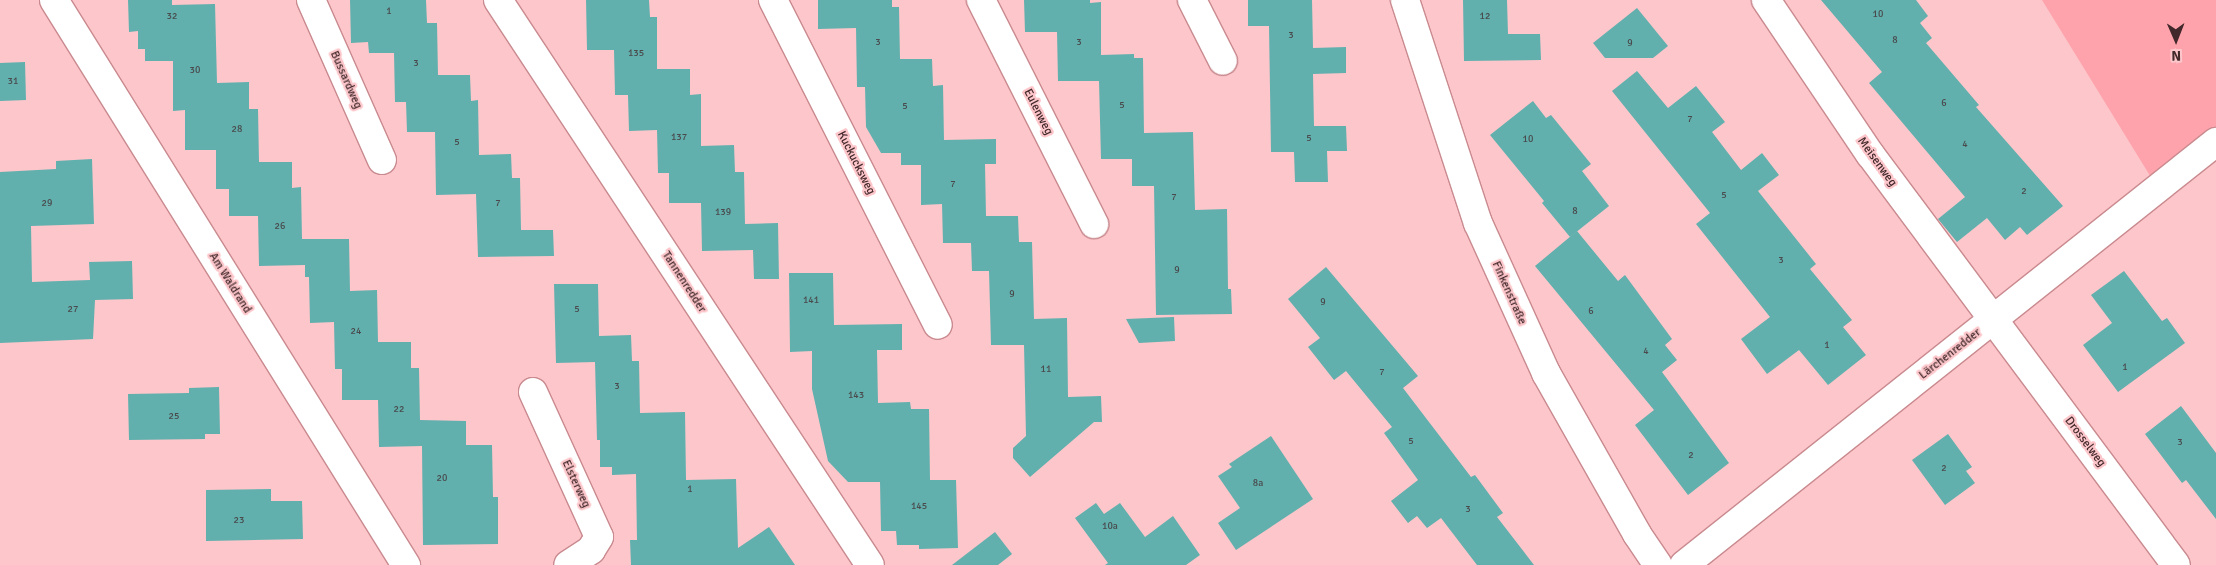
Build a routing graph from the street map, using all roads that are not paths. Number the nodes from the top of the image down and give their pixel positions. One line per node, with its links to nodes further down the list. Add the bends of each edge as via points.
1 (54, 0): 16 (street, Am Waldrand)
2 (311, 0): 11 (street, Bussardweg)
3 (498, 0): 18 (street, Tannenredder)
4 (773, 0): 14 (street, Kuckucksweg)
5 (981, 0): 12 (street, Eulenweg)
6 (1192, 0): 9 (street)
7 (1405, 0): 19 (street, Finkenstraße, via 1478,223 1546,373 1636,534)
8 (1766, 0): 13 (street, Meisenweg, via 1870,154)
9 (1224, 61)
10 (2216, 142): 13 (street, Lärchenredder)
11 (382, 160)
12 (1094, 224)
13 (1993, 320): 20 (street, Lärchenredder); 21 (street, Drosselweg)
14 (938, 325)
15 (533, 392): 17 (street, Elsterweg, via 599,537 591,550)
16 (406, 565)
17 (568, 565)
18 (870, 565)
19 (1658, 565)
20 (1684, 565)
21 (2176, 565)

